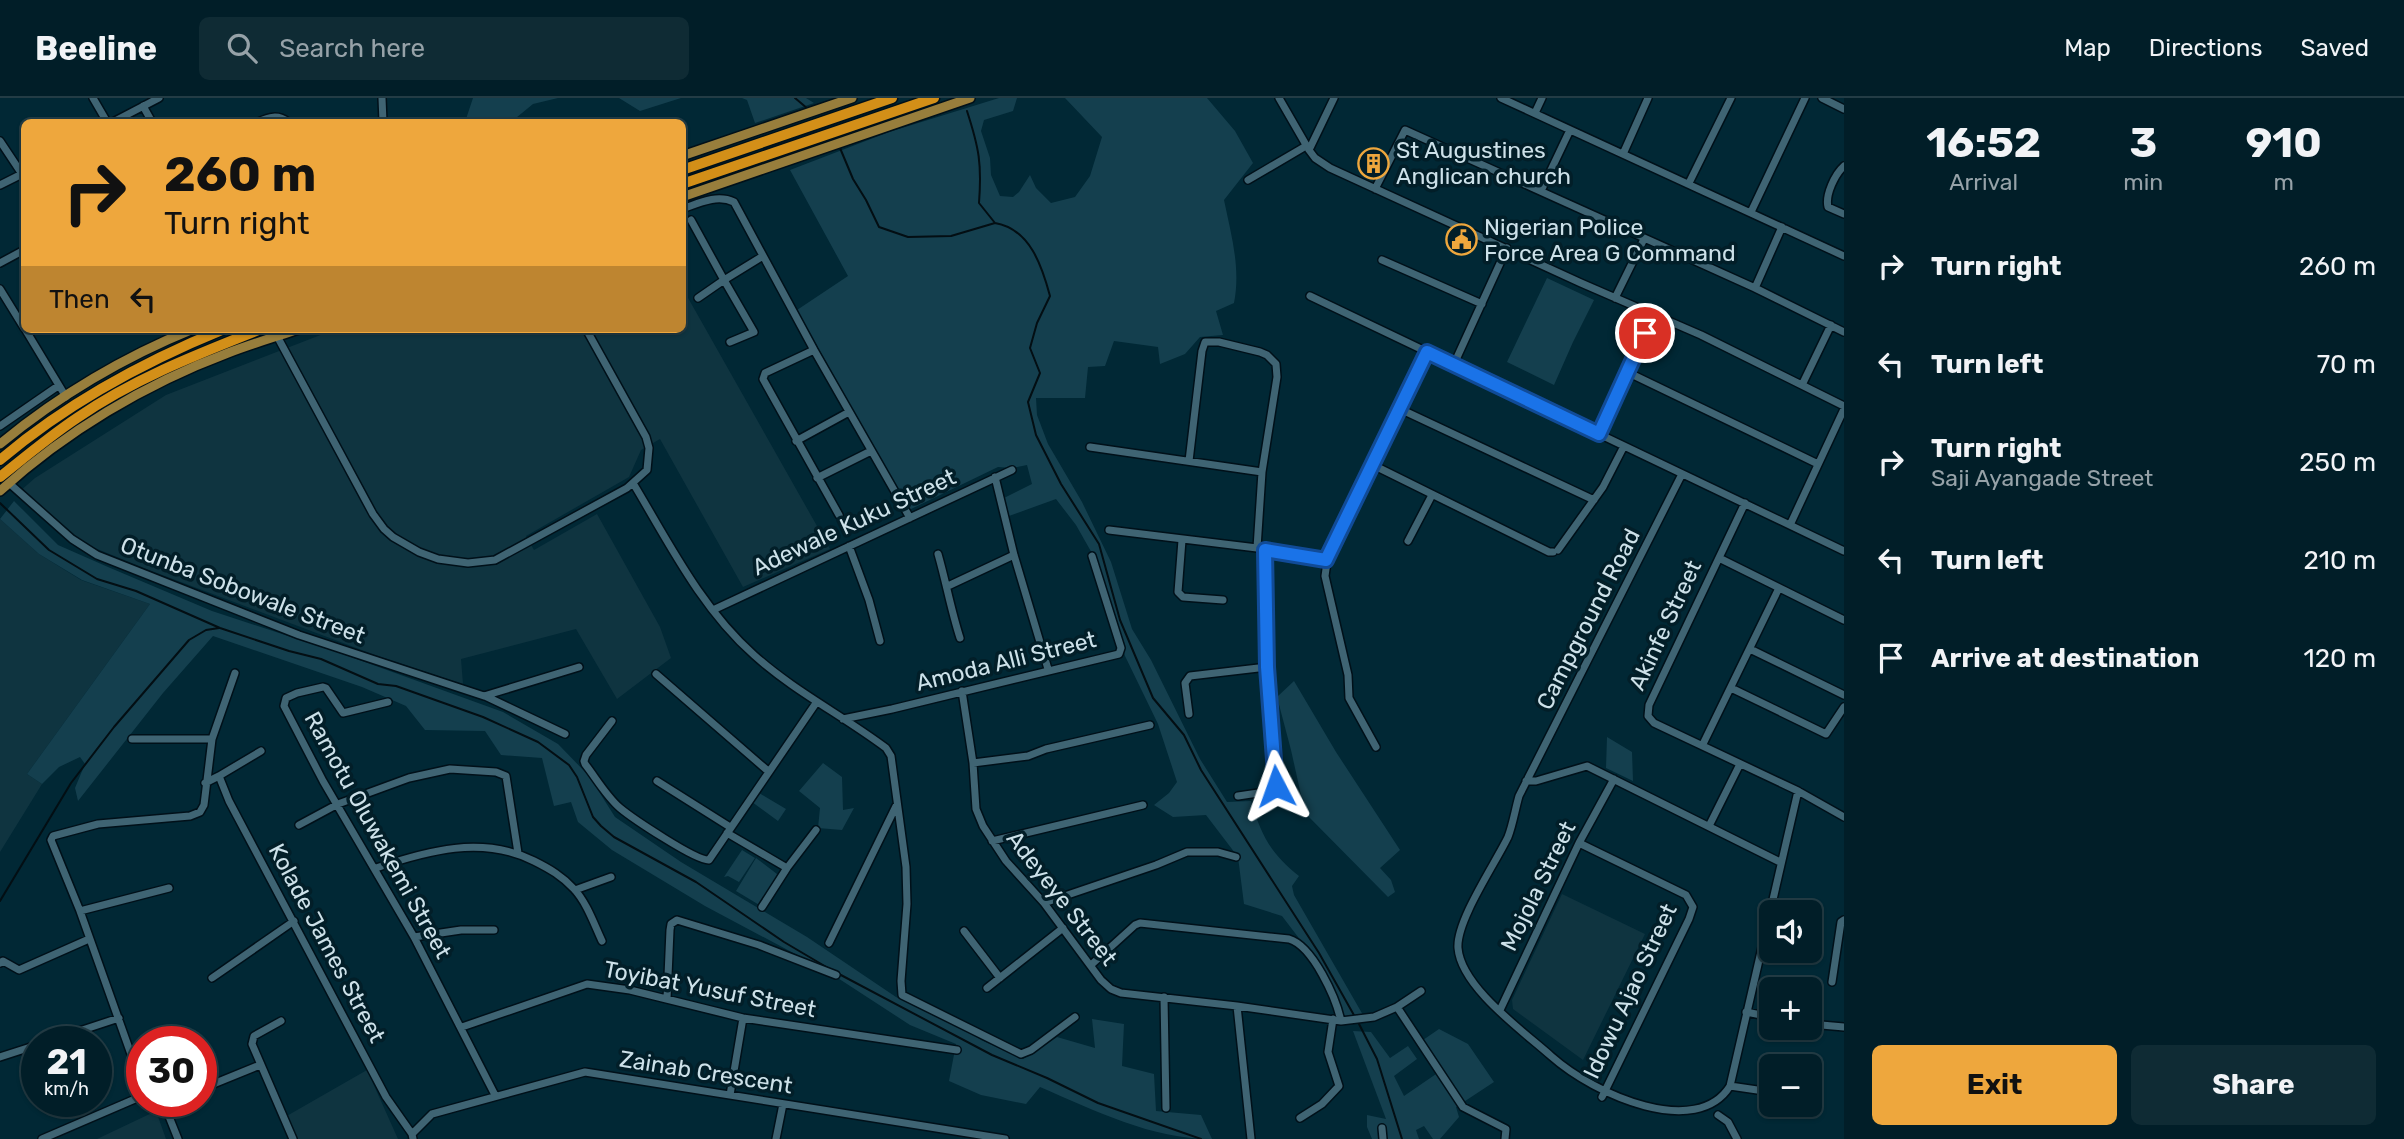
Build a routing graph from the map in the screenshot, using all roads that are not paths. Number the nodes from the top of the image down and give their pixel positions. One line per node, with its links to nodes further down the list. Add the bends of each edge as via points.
1 (93, 98): 19 (street)
2 (159, 98): 16 (street)
3 (382, 98): 24 (street)
4 (852, 98): 29 (main road)
5 (892, 98): 31 (highway)
6 (934, 98): 35 (highway)
7 (970, 98): 40 (main road)
8 (1279, 98): 27 (street)
9 (1334, 98): 27 (street)
10 (1502, 98): 18 (street)
11 (1542, 98): 18 (street)
12 (1648, 98): 28 (street)
13 (1731, 98): 36 (street)
14 (1805, 98): 42 (street)
15 (1822, 98): 17 (street)
16 (143, 106): 20 (street); 21 (street)
17 (1844, 109)
18 (1535, 113): 25 (street)
19 (105, 119)
20 (119, 119)
21 (150, 119)
22 (266, 119): 23 (street)
23 (284, 119)
24 (383, 119)
25 (1570, 131): 28 (street); 39 (street)
26 (0, 141): 32 (street)
27 (1308, 148): 34 (street); 38 (street, via 1322,163)
28 (1623, 154): 36 (street)
29 (686, 155)
30 (1844, 166): 43 (street, via 1826,200 1828,207)
31 (686, 169)
32 (21, 170)
33 (21, 174): 37 (street)
34 (1248, 180)
35 (686, 183)
36 (1689, 183): 42 (street)
37 (0, 185)
38 (1375, 190): 39 (street, via 1405,130); 47 (street)
39 (1541, 191): 46 (street)
40 (686, 196)
41 (686, 208): 49 (street, via 711,199 734,202)
42 (1751, 212): 45 (street)
43 (1844, 214)
44 (691, 220): 53 (street)
45 (1782, 227): 50 (street); 54 (street)
46 (1644, 239): 54 (street); 58 (street)
47 (1507, 248): 58 (street); 59 (street)
48 (21, 252): 52 (street)
49 (763, 256): 53 (street); 72 (street)
50 (1844, 256)
51 (1382, 260): 59 (street)
52 (0, 263)
53 (724, 280): 57 (street); 71 (street, via 754,332)
54 (1755, 288): 62 (street)
55 (0, 289): 61 (street)
56 (1310, 296): 73 (street)
57 (698, 298)
58 (1615, 298): 60 (street)
59 (1482, 304): 74 (street)
60 (1654, 314): 75 (street); 76 (street)
61 (21, 323)
62 (1831, 325): 63 (street); 76 (street)
63 (1844, 332)
64 (27, 333): 77 (street)
65 (185, 333): 78 (main road)
66 (214, 333): 89 (highway, via 132,370 53,418)
67 (251, 333): 98 (highway, via 191,357 78,417)
68 (286, 333): 70 (main road)
69 (588, 333): 99 (street, via 646,437 647,470)
70 (277, 336): 98 (main road, via 177,374); 99 (street, via 373,514 393,537 419,552 453,562 495,560)
71 (730, 342)
72 (814, 350): 81 (street); 84 (street, via 763,377)
73 (1427, 352): 74 (street); 80 (street)
74 (1454, 364): 83 (street)
75 (1627, 372): 83 (street); 91 (street)
76 (1802, 385): 79 (street)
77 (58, 386): 78 (street); 82 (street)
78 (66, 397): 85 (main road)
79 (1844, 407): 91 (street)
80 (1399, 409): 92 (street); 102 (street)
81 (849, 412): 84 (street); 88 (street)
82 (0, 426)
83 (1599, 434): 86 (street)
84 (796, 441): 97 (street)
85 (0, 444)
86 (1623, 446): 95 (street); 102 (street)
87 (1090, 447): 90 (street)
88 (871, 451): 97 (street); 105 (street)
89 (0, 460)
90 (1189, 461): 94 (street); 94 (street, via 1202,351 1205,342 1211,341 1268,355 1276,364)
91 (1818, 464): 106 (street)
92 (1373, 465): 101 (street); 117 (street)
93 (1012, 470): 96 (street, Adewale Kuku Street)
94 (1262, 472): 111 (street)
95 (1682, 474): 103 (street); 154 (street, Campground Road)
96 (995, 477): 105 (street, Adewale Kuku Street); 114 (street)
97 (817, 478): 104 (street)
98 (5, 480): 100 (main road); 134 (street, Otunba Sobowale Street, via 97,555 299,635)
99 (633, 484): 121 (street)
100 (0, 491)
101 (1432, 495): 102 (street, via 1549,552 1556,551); 109 (street)
102 (1594, 500)
103 (1745, 503): 106 (street); 116 (street, Akinfe Street)
104 (839, 514)
105 (909, 518): 110 (street, Adewale Kuku Street)
106 (1790, 525): 112 (street)
107 (1109, 530): 108 (street)
108 (1182, 540): 111 (street); 120 (street, via 1178,592 1183,597)
109 (1408, 541)
110 (849, 547): 121 (street, Adewale Kuku Street); 124 (street)
111 (1261, 549): 117 (street); 127 (street)
112 (1844, 551)
113 (938, 554): 118 (street)
114 (1014, 555): 118 (street); 128 (street)
115 (1092, 556): 128 (street, Amoda Alli Street, via 1121,652)
116 (1718, 558): 119 (street); 145 (street, Akinfe Street, via 1647,711 1654,723)
117 (1326, 560): 146 (street, via 1325,576 1348,674 1349,698)
118 (948, 586): 123 (street)
119 (1779, 589): 122 (street); 125 (street)
120 (1223, 600)
121 (713, 610): 136 (street, via 754,654)
122 (1844, 620)
123 (960, 639)
124 (880, 641)
125 (1750, 649): 131 (street); 133 (street)
126 (579, 667): 134 (street)
127 (1267, 667): 138 (street, via 1190,676 1185,683); 157 (street, via 1276,786 1272,791)
128 (1048, 669): 132 (street, Amoda Alli Street)
129 (235, 673): 144 (street)
130 (656, 674): 150 (street)
131 (1731, 688): 137 (street, via 1826,734); 145 (street)
132 (962, 691): 139 (street, Amoda Alli Street); 148 (street, Adeyeye Street)
133 (1844, 695)
134 (484, 696): 142 (street, Otunba Sobowale Street)
135 (388, 702): 158 (street, Ramotu Oluwakemi Street, via 343,713 323,687 286,698 284,706)
136 (816, 703): 139 (street); 150 (street)
137 (1844, 707)
138 (1189, 714)
139 (843, 719): 159 (street, via 886,748 894,765)
140 (612, 720): 164 (street, via 584,761 619,807 702,860 709,860)
141 (1150, 725): 148 (street, via 1028,756)
142 (565, 734)
143 (132, 739): 144 (street)
144 (212, 739): 155 (street)
145 (1703, 744): 149 (street, Akinfe Street)
146 (1376, 747)
147 (261, 751): 151 (street)
148 (973, 763): 166 (street, Adeyeye Street, via 976,808)
149 (1740, 764): 156 (street, Akinfe Street); 163 (street)
150 (768, 771): 164 (street)
151 (219, 776): 155 (street); 180 (street, Kolade James Street)
152 (1614, 779): 154 (street, via 1587,766); 163 (street); 167 (street, Mojola Street)
153 (657, 781): 164 (street)
154 (1526, 781): 200 (street, Campground Road, via 1511,829 1458,937 1458,952 1468,975)
155 (205, 783): 178 (street, via 204,805 190,816 98,824 53,836 51,844)
156 (1798, 791): 161 (street, Akinfe Street); 170 (street)
157 (1238, 796)
158 (338, 804): 162 (street); 168 (street, via 409,778 450,769 502,773); 171 (street, Ramotu Oluwakemi Street)
159 (897, 804): 187 (street); 203 (street, via 907,904 902,995 1021,1055)
160 (1143, 804): 166 (street)
161 (1844, 817)
162 (299, 825)
163 (1709, 826): 170 (street)
164 (729, 830): 172 (street)
165 (816, 830): 172 (street)
166 (992, 841): 176 (street, Adeyeye Street)
167 (1579, 843): 200 (street, Mojola Street); 223 (street, Idowu Ajao Street, via 1686,895 1693,907)
168 (518, 853): 171 (street, via 475,846 442,849); 175 (street, via 557,872)
169 (1236, 857): 176 (street, via 1188,852)
170 (1780, 862): 201 (street)
171 (376, 868): 184 (street, Ramotu Oluwakemi Street)
172 (787, 868): 177 (street)
173 (611, 877): 175 (street)
174 (169, 888): 178 (street)
175 (575, 890): 186 (street)
176 (1044, 903): 181 (street, Adeyeye Street)
177 (762, 907)
178 (80, 911): 185 (street)
179 (1844, 920): 193 (street)
180 (294, 921): 191 (street); 233 (street, Kolade James Street, via 386,1097)
181 (1063, 928): 189 (street, Adeyeye Street); 192 (street)
182 (494, 930): 184 (street)
183 (964, 931): 192 (street)
184 (414, 937): 211 (street, Ramotu Oluwakemi Street)
185 (89, 939): 188 (street, via 19,970); 204 (street)
186 (602, 941)
187 (829, 943)
188 (0, 963)
189 (1091, 965): 196 (street, Adeyeye Street, via 1111,989); 208 (street, via 1140,923 1294,940 1309,953)
190 (836, 975): 197 (street, via 759,944 677,920 670,930)
191 (212, 978)
192 (1000, 978): 194 (street)
193 (1832, 982)
194 (987, 988)
195 (1421, 991): 199 (street, Adeyeye Street)
196 (1164, 997): 198 (street, Adeyeye Street); 227 (street)
197 (667, 999): 205 (street, Toyibat Yusuf Street); 211 (street, Toyibat Yusuf Street, via 587,984)
198 (1237, 1006): 206 (street, Adeyeye Street); 239 (street)
199 (1397, 1007): 208 (street, Adeyeye Street, via 1371,1018); 241 (street, via 1463,1107 1506,1129)
200 (1500, 1010): 223 (street, Campground Road)
201 (1746, 1012): 202 (street); 219 (street)
202 (1759, 1015)
203 (1075, 1017)
204 (119, 1018): 210 (street); 213 (street)
205 (743, 1018): 215 (street, Toyibat Yusuf Street); 221 (street)
206 (1333, 1019): 208 (street, Adeyeye Street); 230 (street, via 1328,1052 1339,1086)
207 (281, 1021): 217 (street, via 252,1039)
208 (1342, 1021)
209 (1822, 1025): 212 (street)
210 (95, 1026)
211 (462, 1027): 222 (street, Ramotu Oluwakemi Street)
212 (1844, 1027)
213 (126, 1038)
214 (21, 1050): 216 (street)
215 (957, 1050)
216 (0, 1057)
217 (260, 1065): 218 (street); 236 (street)
218 (217, 1082)
219 (1730, 1086): 220 (street); 228 (street)
220 (1759, 1090)
221 (730, 1095): 222 (street, Zainab Crescent, via 585,1072); 225 (street, Zainab Crescent)
222 (495, 1096): 233 (street, Zainab Crescent, via 432,1114)
223 (1602, 1097): 226 (street, Campground Road)
224 (126, 1103): 234 (street)
225 (783, 1104): 237 (street); 238 (street, Zainab Crescent)
226 (1612, 1105)
227 (1166, 1108)
228 (1718, 1115): 231 (street); 242 (street)
229 (172, 1117): 235 (street)
230 (1300, 1118)
231 (1712, 1122)
232 (1382, 1128): 240 (street)
233 (412, 1136)
234 (42, 1139)
235 (178, 1139)
236 (293, 1139)
237 (776, 1139)
238 (1005, 1139)
239 (1251, 1139)
240 (1383, 1139)
241 (1505, 1139)
242 (1737, 1139)

